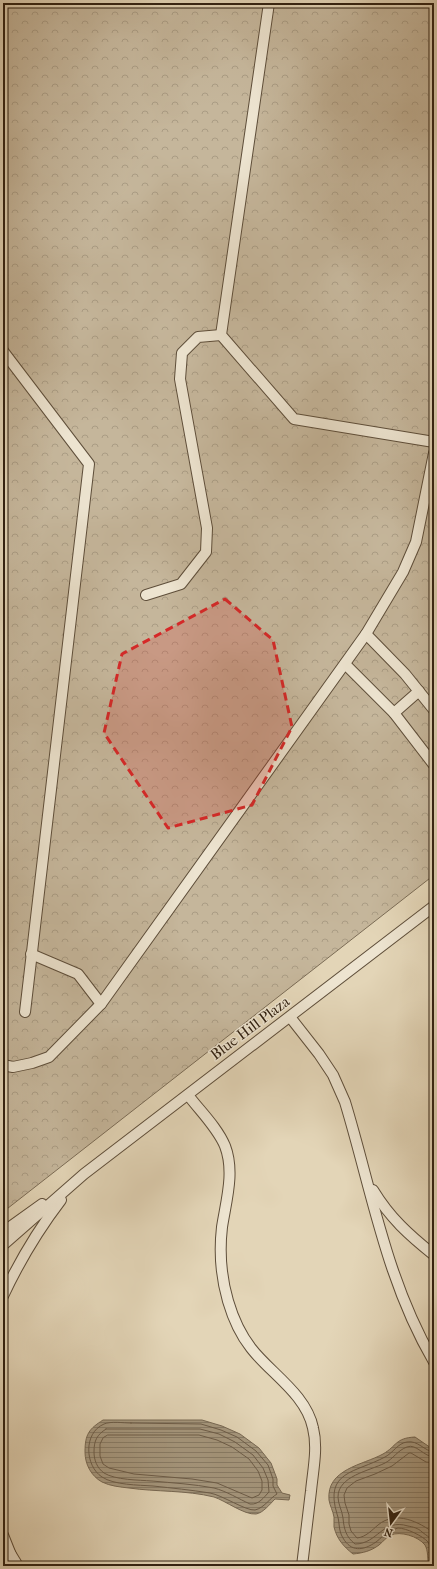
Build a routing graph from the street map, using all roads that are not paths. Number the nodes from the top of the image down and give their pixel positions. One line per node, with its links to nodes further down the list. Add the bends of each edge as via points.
1 (269, 3): 2 (lane)
2 (221, 335): 4 (lane, via 294,419); 6 (lane, via 198,337 182,353 180,379 207,528 206,552 181,584)
3 (3, 351): 14 (lane, via 89,464)
4 (434, 442)
5 (434, 453): 7 (lane, via 416,542 404,572)
6 (146, 595)
7 (366, 634): 8 (lane); 9 (lane, via 406,674)
8 (345, 664): 11 (lane); 15 (lane)
9 (419, 691): 10 (lane); 11 (lane)
10 (434, 710)
11 (394, 713): 12 (lane)
12 (434, 765)
13 (434, 906): 17 (lane, Blue Hill Plaza)
14 (32, 954): 15 (lane, via 78,974); 16 (lane)
15 (101, 1004): 18 (lane, via 49,1057 13,1067)
16 (25, 1012)
17 (290, 1017): 19 (lane, Blue Hill Plaza); 20 (lane, via 333,1075 345,1102)
18 (3, 1066)
19 (188, 1095): 21 (lane, Blue Hill Plaza); 31 (lane, via 225,1146 229,1163 220,1253 222,1277 235,1320 250,1347 298,1398 308,1412 313,1428 315,1459)
20 (362, 1163): 24 (lane, via 381,1204 408,1234); 26 (lane, via 396,1283 420,1338)
21 (84, 1174): 22 (lane, Blue Hill Plaza); 23 (lane, Blue Hill Plaza); 25 (lane, Blue Hill Plaza, via 45,1222 14,1272)
22 (3, 1232)
23 (3, 1245)
24 (434, 1255)
25 (3, 1296)
26 (434, 1362)
27 (3, 1534): 30 (lane)
28 (3, 1554): 29 (street)
29 (11, 1566)
30 (16, 1566)
31 (302, 1566)

